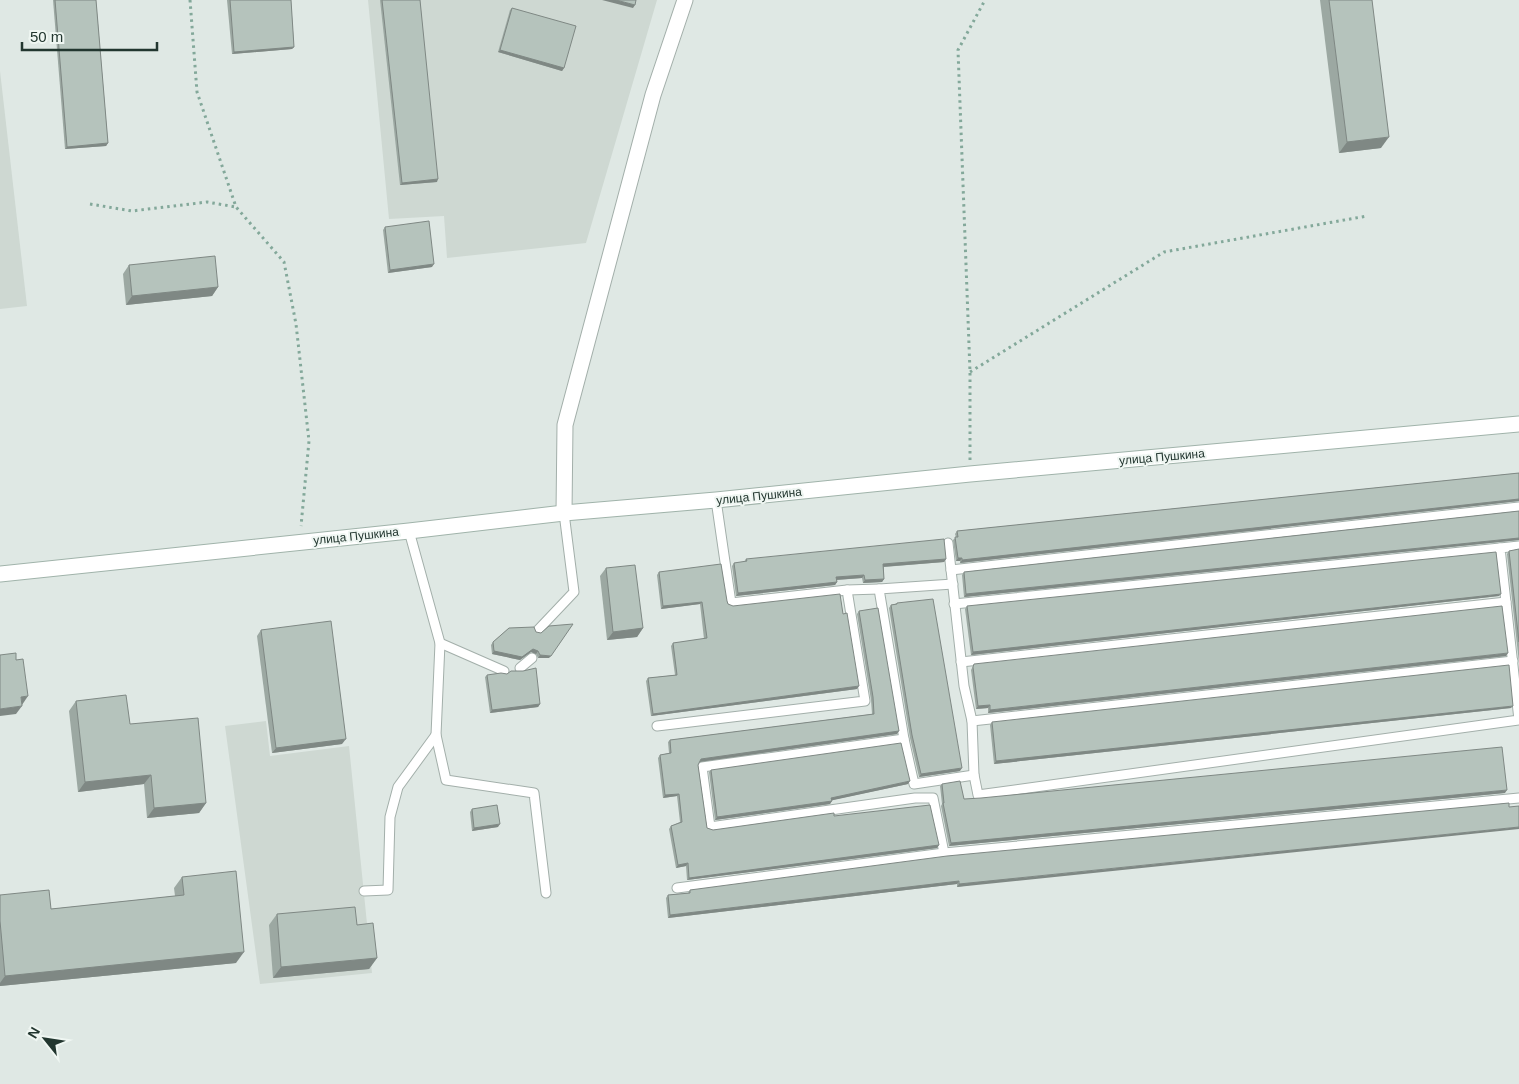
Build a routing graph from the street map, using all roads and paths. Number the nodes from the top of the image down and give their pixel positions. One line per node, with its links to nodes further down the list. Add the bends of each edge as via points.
1 (190, 0): 5 (path, via 197,92)
2 (684, 0): 12 (main road, via 653,95 565,425)
3 (985, 0): 7 (path, via 958,50)
4 (90, 204): 5 (path, via 132,211 207,202)
5 (236, 207): 14 (path, via 284,262 296,324 309,441)
6 (1366, 216): 7 (path, via 1164,252)
7 (970, 372): 9 (path)
8 (1519, 424): 9 (main road, улица Пушкина)
9 (970, 474): 10 (main road, улица Пушкина)
10 (716, 500): 12 (main road, улица Пушкина); 22 (lane, via 731,604)
11 (1519, 507): 18 (lane)
12 (564, 513): 13 (main road, улица Пушкина); 25 (lane, via 574,592)
13 (409, 531): 14 (main road, улица Пушкина); 26 (lane)
14 (300, 542): 19 (main road, улица Пушкина)
15 (948, 543): 18 (lane)
16 (1519, 546): 17 (lane)
17 (1500, 548): 23 (lane); 24 (lane)
18 (951, 570): 20 (lane)
19 (0, 574)
20 (952, 584): 21 (lane); 24 (lane)
21 (879, 589): 22 (lane); 36 (lane)
22 (847, 590): 34 (lane, via 865,701)
23 (1506, 602): 28 (lane); 29 (lane)
24 (954, 604): 29 (lane)
25 (538, 630)
26 (440, 643): 31 (lane); 35 (lane)
27 (532, 658): 30 (lane)
28 (1513, 661): 32 (lane); 33 (lane)
29 (961, 662): 32 (lane)
30 (520, 668)
31 (504, 671)
32 (972, 721): 37 (lane)
33 (1519, 721): 37 (lane, via 978,795)
34 (657, 726)
35 (436, 735): 43 (lane, via 398,787 390,818 388,890); 44 (lane, via 446,780 534,793)
36 (904, 739): 38 (lane); 39 (lane, via 702,767 710,827)
37 (974, 776): 38 (lane)
38 (914, 784): 39 (lane)
39 (915, 798): 41 (lane, via 933,798)
40 (1519, 798): 41 (lane)
41 (944, 853): 42 (lane)
42 (678, 888)
43 (364, 891)
44 (546, 894)

